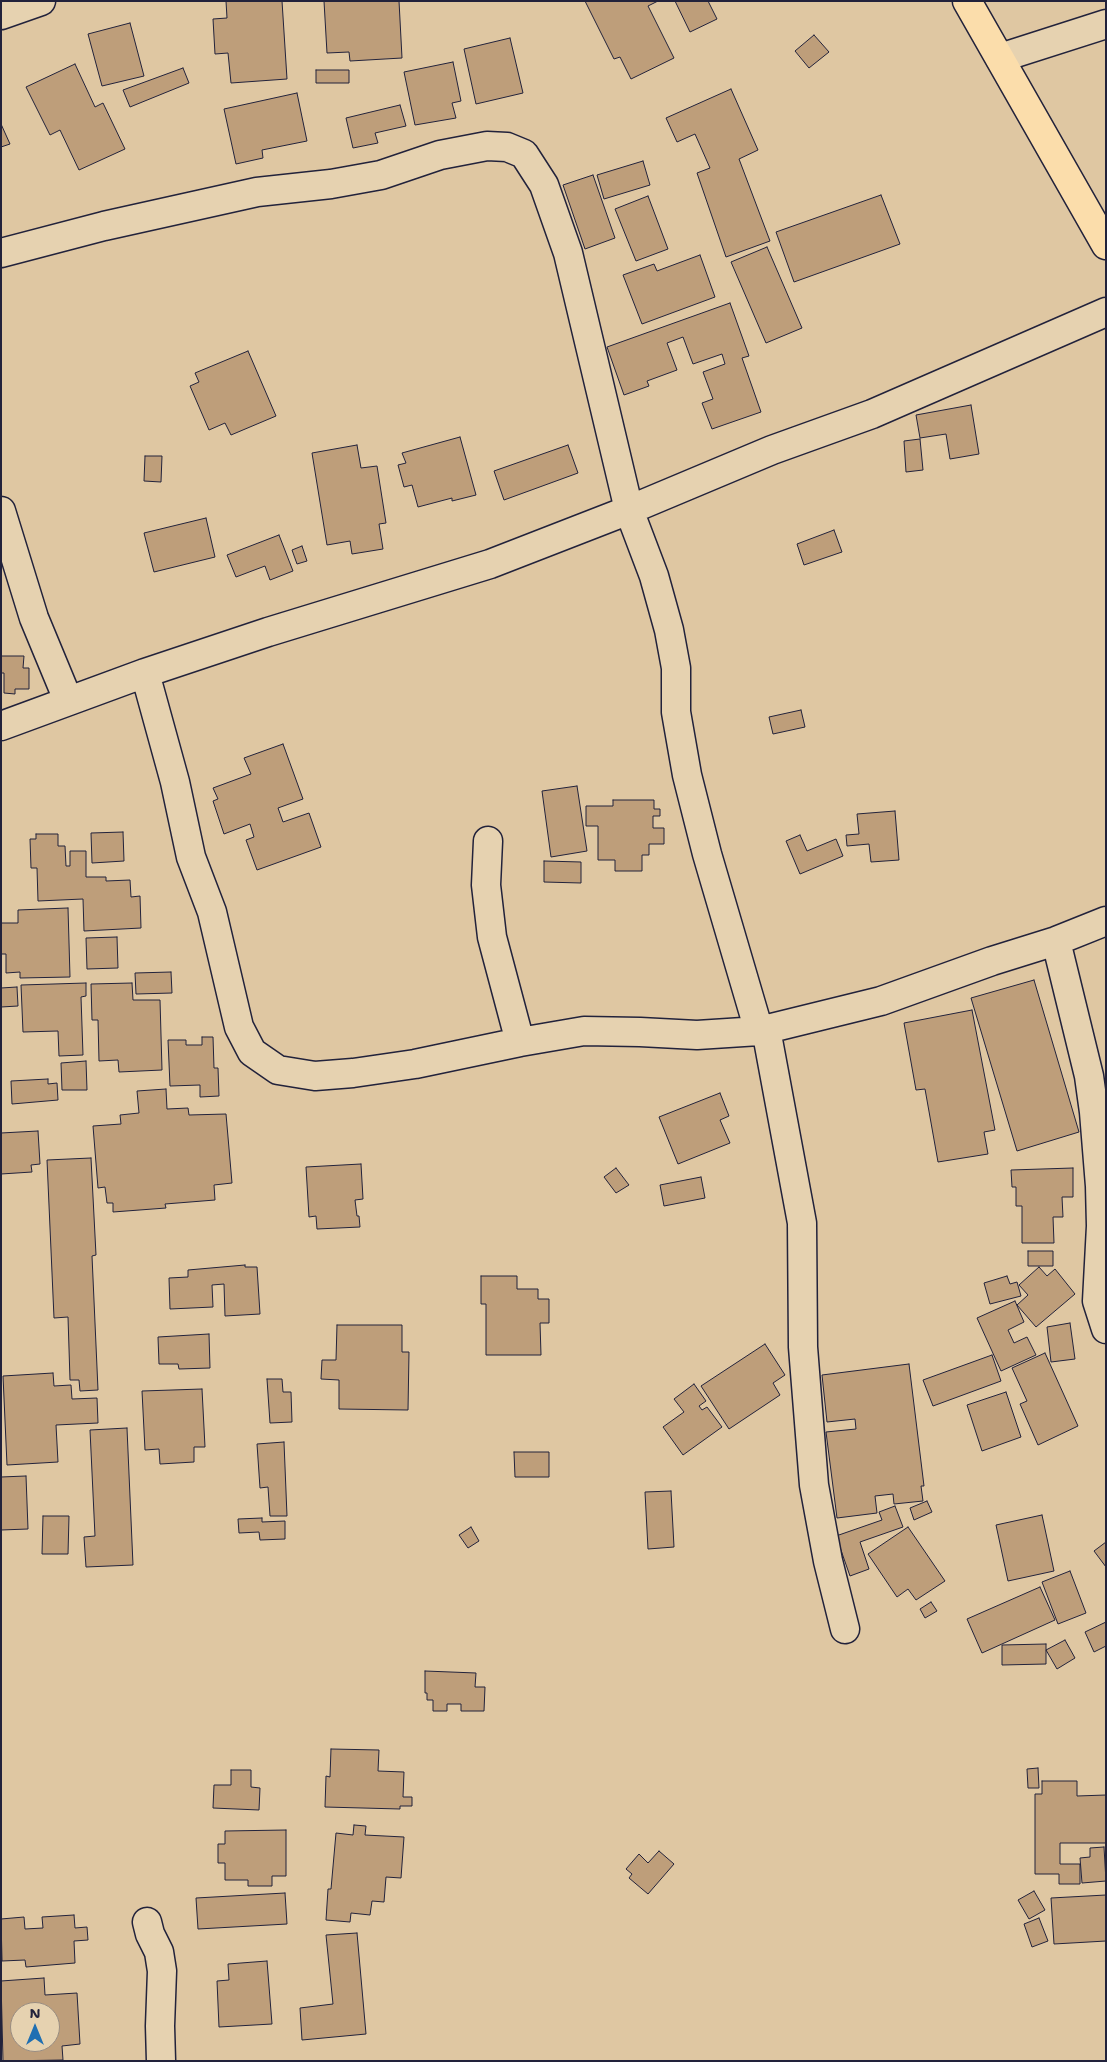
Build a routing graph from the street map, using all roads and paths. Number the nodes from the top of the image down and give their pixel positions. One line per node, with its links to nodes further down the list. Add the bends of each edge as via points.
1 (41, 1): 3 (street)
2 (967, 1): 5 (highway)
3 (1, 15)
4 (1106, 24): 5 (street)
5 (1000, 58): 6 (highway)
6 (1106, 245)
7 (1, 253): 9 (street, via 257,192 331,184 380,175 440,155 487,146 507,147 524,154 544,185 568,253)
8 (1106, 312): 9 (street, via 872,414 772,450)
9 (629, 510): 11 (street, via 490,564); 17 (street, via 654,576 669,630 676,668 676,712 687,775 707,854)
10 (1, 511): 12 (street, via 34,618)
11 (145, 673): 12 (street); 18 (street, via 192,857 212,912 239,1027 252,1052 278,1070 315,1076 414,1064)
12 (68, 700): 13 (street)
13 (1, 726)
14 (488, 841): 18 (street, via 486,885 492,937)
15 (1106, 921): 16 (street)
16 (1056, 941): 17 (street, via 992,960 881,1001); 19 (street, via 1089,1076 1094,1112 1101,1226 1097,1301)
17 (762, 1030): 18 (street, via 697,1035 584,1031); 20 (street, via 802,1223 803,1346 814,1485)
18 (520, 1042)
19 (1106, 1329)
20 (845, 1629)
21 (147, 1922): 22 (street, via 159,1952 162,1971)
22 (162, 2061)

